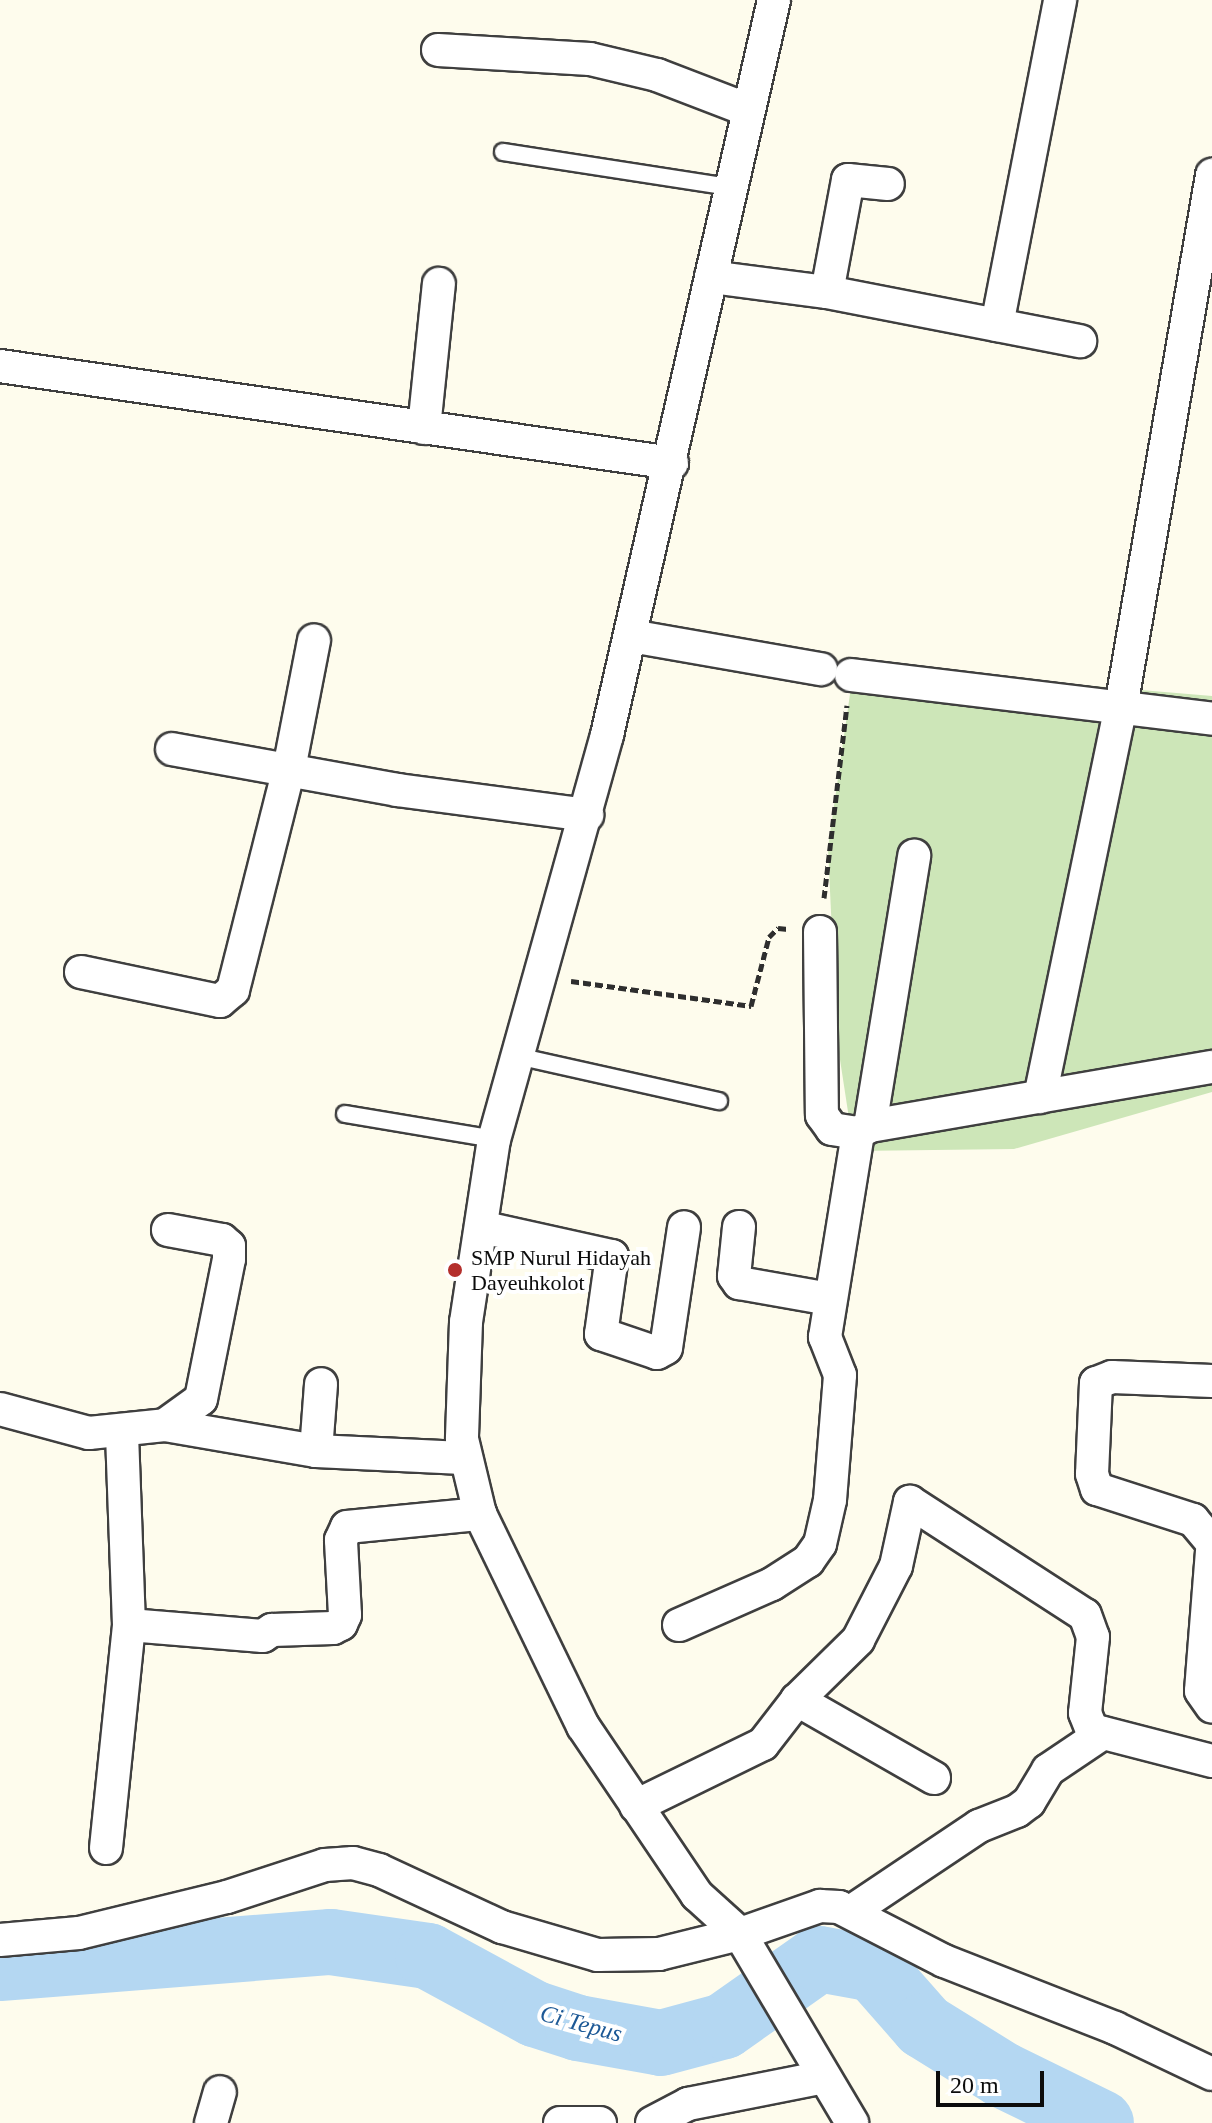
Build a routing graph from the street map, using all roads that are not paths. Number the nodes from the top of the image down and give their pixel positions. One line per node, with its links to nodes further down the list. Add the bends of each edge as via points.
1 (774, 0): 4 (street)
2 (1060, 0): 12 (street)
3 (438, 50): 4 (street, via 590,59 657,75)
4 (748, 110): 8 (street)
5 (503, 152): 8 (lane)
6 (1212, 175): 19 (street)
7 (888, 184): 11 (street, via 848,180)
8 (730, 187): 9 (street)
9 (711, 277): 11 (street); 16 (street)
10 (439, 284): 15 (street)
11 (827, 292): 12 (street)
12 (997, 325): 13 (street)
13 (1080, 341)
14 (0, 366): 15 (street)
15 (424, 428): 16 (street)
16 (672, 463): 17 (street)
17 (631, 636): 19 (street, via 836,672); 23 (street)
18 (314, 640): 22 (street)
19 (1121, 707): 20 (street); 29 (street)
20 (1212, 719)
21 (172, 749): 22 (street)
22 (289, 769): 23 (street); 26 (street, via 228,997 220,1001)
23 (587, 815): 27 (street)
24 (914, 856): 32 (street)
25 (820, 932): 32 (street, via 822,1115 832,1129)
26 (81, 972)
27 (517, 1056): 30 (lane); 33 (street)
28 (1212, 1067): 29 (street)
29 (1040, 1097): 32 (street)
30 (719, 1101)
31 (345, 1114): 33 (lane)
32 (864, 1129): 38 (street)
33 (494, 1139): 34 (street)
34 (481, 1227): 35 (street, via 612,1256 601,1334 657,1353 666,1348); 45 (street, via 466,1322)
35 (684, 1227)
36 (739, 1227): 38 (street, via 734,1276 739,1283)
37 (168, 1230): 42 (street, via 222,1240 229,1246 204,1387)
38 (830, 1299): 50 (street, via 825,1342 840,1375 830,1500 820,1544 808,1561 772,1584)
39 (1212, 1381): 47 (street, via 1112,1377 1096,1383 1092,1474 1097,1489 1193,1520)
40 (321, 1384): 44 (street)
41 (0, 1409): 43 (street, via 89,1433)
42 (165, 1425): 43 (street); 44 (street)
43 (122, 1432): 49 (street)
44 (316, 1451): 45 (street)
45 (463, 1458): 46 (street)
46 (480, 1514): 49 (street, via 347,1527 341,1540 345,1615 333,1628 272,1630 263,1636); 56 (street, via 583,1726)
47 (1212, 1543)
48 (1212, 1551): 52 (street, via 1201,1691)
49 (129, 1625): 57 (street)
50 (679, 1625)
51 (797, 1700): 53 (street, via 858,1640 896,1566 910,1502 1085,1615 1093,1637 1085,1722); 55 (street); 56 (street, via 763,1744)
52 (1212, 1707)
53 (1103, 1733): 54 (street); 58 (street, via 1048,1770 1029,1802 1017,1811 979,1826)
54 (1212, 1761)
55 (934, 1778)
56 (636, 1806): 60 (street, via 697,1895)
57 (106, 1848)
58 (852, 1911): 60 (street, via 820,1906); 61 (street, via 932,1956 1115,2028)
59 (0, 1940): 60 (street, via 79,1933 227,1897 325,1865 353,1863 502,1927 598,1955 659,1954)
60 (744, 1940): 62 (street)
61 (1212, 2074)
62 (824, 2077): 64 (street); 68 (street, via 688,2104)
63 (220, 2092): 65 (street)
64 (841, 2118)
65 (211, 2123)
66 (560, 2123): 67 (street)
67 (600, 2123)
68 (652, 2123)

